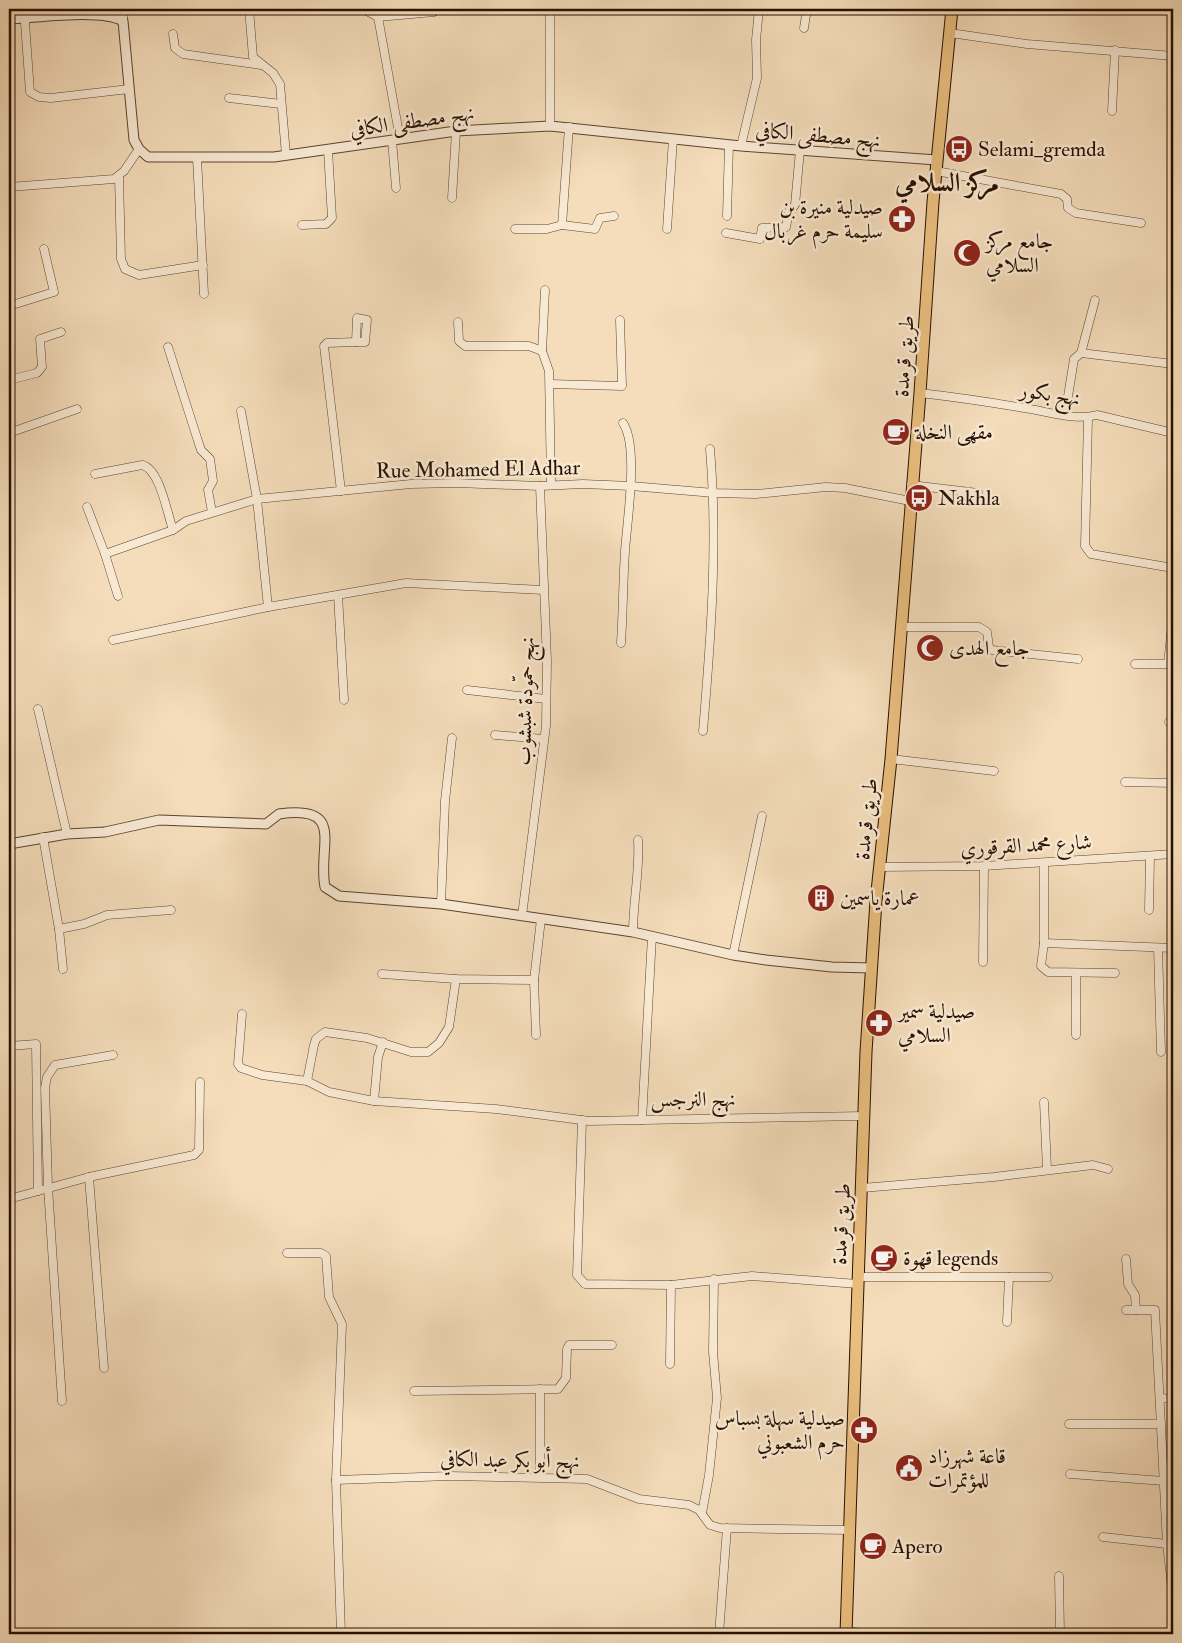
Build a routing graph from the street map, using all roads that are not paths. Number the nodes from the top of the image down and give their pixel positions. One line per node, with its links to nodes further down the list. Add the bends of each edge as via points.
1 (24, 9): 11 (street)
2 (123, 9): 13 (street)
3 (249, 9): 19 (street, via 252,51)
4 (363, 9): 10 (street)
5 (438, 9): 10 (street)
6 (550, 9): 24 (street)
7 (759, 9): 30 (street, via 757,78)
8 (810, 9): 14 (street)
9 (952, 9): 15 (main road, طريق قرمدة)
10 (378, 17): 27 (street)
11 (25, 19): 12 (street); 13 (street, via 93,15 111,16); 20 (street, via 30,92 51,98)
12 (9, 20)
13 (123, 21): 20 (street)
14 (804, 28)
15 (950, 33): 17 (street, via 1027,44); 36 (main road, طريق قرمدة)
16 (173, 34): 19 (street, via 175,48 183,54)
17 (1115, 50): 18 (street); 23 (street)
18 (1173, 56)
19 (262, 65): 22 (street, via 278,78)
20 (129, 89): 31 (street, via 134,140)
21 (229, 98): 22 (street)
22 (281, 104): 34 (street)
23 (1112, 110)
24 (550, 126): 25 (street, نهج مصطفى الكافي); 26 (street, نهج مصطفى الكافي)
25 (569, 127): 28 (street, نهج مصطفى الكافي); 45 (street)
26 (456, 130): 27 (street, نهج مصطفى الكافي); 40 (street)
27 (396, 139): 32 (street, نهج مصطفى الكافي); 39 (street)
28 (673, 139): 29 (street, نهج مصطفى الكافي); 47 (street)
29 (729, 145): 30 (street, نهج مصطفى الكافي); 42 (street)
30 (742, 146): 33 (street, نهج مصطفى الكافي)
31 (139, 150): 35 (street, نهج مصطفى الكافي, via 148,157); 37 (street)
32 (328, 150): 34 (street, نهج مصطفى الكافي); 44 (street, via 332,218 326,224)
33 (800, 150): 36 (street, نهج مصطفى الكافي); 48 (street, via 795,205 789,211 786,226 762,228 760,239)
34 (286, 155): 35 (street, نهج مصطفى الكافي)
35 (197, 158): 50 (street)
36 (936, 166): 43 (street, via 1061,194 1067,199 1068,208 1076,214); 65 (main road, طريق قرمدة)
37 (119, 176): 38 (street, via 109,181); 50 (street, via 125,269 139,275)
38 (9, 187)
39 (396, 188)
40 (452, 198)
41 (614, 216): 45 (street, via 600,218 595,229)
42 (727, 216)
43 (1140, 224)
44 (302, 225)
45 (562, 226): 46 (street, via 547,230)
46 (515, 229)
47 (667, 229)
48 (726, 233)
49 (44, 248): 54 (street, via 54,292)
50 (203, 266): 52 (street)
51 (545, 290): 60 (street)
52 (204, 294)
53 (1095, 300): 61 (street)
54 (9, 306)
55 (620, 320): 64 (street, via 622,386)
56 (458, 322): 60 (street, via 459,341 466,346 529,346)
57 (61, 332): 63 (street, via 40,339 42,367 37,373)
58 (356, 342): 79 (street, via 327,343 324,347)
59 (168, 347): 85 (street, via 201,450 210,459 213,481 208,490)
60 (542, 351): 64 (street)
61 (1081, 353): 62 (street); 68 (street, via 1074,359)
62 (1173, 364)
63 (9, 380)
64 (550, 384): 75 (street)
65 (920, 394): 68 (street, نهج بكور, via 968,398); 78 (main road, طريق قرمدة)
66 (77, 409): 71 (street)
67 (241, 411): 82 (street)
68 (1065, 415): 69 (street, نهج بكور)
69 (1088, 418): 72 (street, نهج بكور, via 1096,416); 88 (street, via 1085,546 1091,554)
70 (623, 424): 77 (street, via 629,432)
71 (9, 433)
72 (1173, 433)
73 (710, 449): 81 (street)
74 (95, 474): 86 (street, via 142,464 149,466)
75 (550, 484): 76 (street, Rue Mohamed El Adhar); 77 (street, Rue Mohamed El Adhar)
76 (540, 486): 79 (street, Rue Mohamed El Adhar, via 430,483); 89 (street, نهج حمّودة شبشوب, via 544,561)
77 (631, 486): 81 (street, Rue Mohamed El Adhar); 96 (street)
78 (911, 486): 80 (street); 83 (main road, طريق قرمدة)
79 (341, 491): 82 (street, Rue Mohamed El Adhar)
80 (978, 492)
81 (714, 493): 83 (street, Rue Mohamed El Adhar, via 756,494 826,487); 103 (street, via 712,615)
82 (257, 500): 85 (street, Rue Mohamed El Adhar); 92 (street)
83 (910, 501): 94 (main road, طريق قرمدة)
84 (88, 507): 87 (street)
85 (212, 512): 86 (street, Rue Mohamed El Adhar, via 186,521)
86 (173, 530): 87 (street, Rue Mohamed El Adhar)
87 (105, 554): 91 (street)
88 (1173, 568)
89 (542, 590): 90 (street, via 406,583); 100 (street, نهج حمّودة شبشوب)
90 (338, 595): 92 (street); 101 (street)
91 (118, 596)
92 (268, 607): 95 (street)
93 (1173, 616): 98 (street, via 1168,664)
94 (901, 627): 97 (street, via 979,627 986,632 992,650); 107 (main road, طريق قرمدة)
95 (113, 640)
96 (621, 643)
97 (1078, 659)
98 (1135, 664)
99 (467, 690): 100 (street)
100 (546, 699): 106 (street, نهج حمّودة شبشوب)
101 (344, 700)
102 (38, 709): 112 (street)
103 (703, 731)
104 (495, 735): 106 (street)
105 (452, 738): 121 (street)
106 (544, 740): 124 (street, نهج حمّودة شبشوب)
107 (891, 759): 108 (street); 120 (main road, طريق قرمدة)
108 (994, 770)
109 (1125, 782): 110 (street)
110 (1173, 783)
111 (762, 816): 132 (street)
112 (67, 834): 113 (street); 121 (street, via 105,832 159,820 266,824 279,814 313,815 321,820 325,829 324,882 328,890 346,898)
113 (43, 837): 115 (street); 126 (street)
114 (638, 840): 127 (street)
115 (9, 844)
116 (1173, 854): 117 (street, شارع محمد القرقوري)
117 (1150, 856): 118 (street, شارع محمد القرقوري); 123 (street)
118 (1044, 863): 119 (street, شارع محمد القرقوري); 129 (street)
119 (984, 866): 120 (street, شارع محمد القرقوري); 133 (street)
120 (880, 867): 134 (main road, طريق قرمدة)
121 (441, 904): 124 (street)
122 (171, 910): 126 (street, via 107,914 84,924)
123 (1149, 910)
124 (522, 916): 125 (street)
125 (541, 919): 127 (street); 140 (street)
126 (59, 929): 135 (street)
127 (633, 932): 128 (street)
128 (652, 936): 132 (street); 154 (street, نهج النرجس)
129 (1044, 943): 130 (street); 136 (street, via 1041,966 1048,972)
130 (1158, 948): 131 (street); 146 (street)
131 (1173, 948)
132 (733, 955): 134 (street, via 832,967)
133 (983, 962)
134 (872, 968): 152 (main road, طريق قرمدة)
135 (63, 969)
136 (1076, 973): 137 (street); 142 (street)
137 (1115, 973)
138 (382, 974): 139 (street)
139 (456, 979): 140 (street); 144 (street, via 450,1027 432,1050 411,1052)
140 (534, 980): 143 (street)
141 (242, 1014): 148 (street, via 238,1064 241,1068 262,1075)
142 (1076, 1035)
143 (536, 1036)
144 (382, 1042): 148 (street, via 322,1033 314,1044); 150 (street)
145 (9, 1046): 160 (street, via 36,1044)
146 (1161, 1052)
147 (113, 1055): 158 (street, via 62,1062 50,1070 45,1088)
148 (307, 1081): 150 (street, via 329,1092)
149 (200, 1082): 157 (street, via 199,1150 194,1155)
150 (374, 1101): 153 (street, via 496,1109)
151 (1044, 1102): 156 (street)
152 (864, 1116): 154 (street, نهج النرجس); 159 (main road, طريق قرمدة)
153 (582, 1120): 154 (street); 168 (street, via 579,1280 599,1285)
154 (642, 1120)
155 (1108, 1169): 156 (street, via 1093,1165)
156 (1047, 1170): 159 (street)
157 (89, 1177): 158 (street); 174 (street)
158 (48, 1187): 160 (street); 179 (street)
159 (862, 1188): 167 (main road, طريق قرمدة)
160 (38, 1190): 161 (street)
161 (9, 1199)
162 (287, 1253): 184 (street, via 326,1256 329,1298 342,1324)
163 (1126, 1259): 170 (street, via 1128,1284 1135,1295)
164 (1008, 1277): 165 (street); 167 (street, via 923,1275); 171 (street)
165 (1048, 1277)
166 (714, 1279): 167 (street, via 752,1276); 168 (street); 186 (street, via 716,1398)
167 (858, 1281): 188 (main road, طريق قرمدة)
168 (670, 1285): 173 (street)
169 (1126, 1310): 170 (street)
170 (1136, 1310): 177 (street, via 1155,1310)
171 (1007, 1322)
172 (612, 1345): 175 (street, via 570,1345 564,1383 558,1389)
173 (670, 1364)
174 (104, 1368)
175 (540, 1388): 176 (street); 183 (street)
176 (414, 1392)
177 (1160, 1398): 178 (street); 181 (street)
178 (1173, 1399)
179 (62, 1401)
180 (1069, 1424): 181 (street)
181 (1161, 1424): 185 (street)
182 (1070, 1474): 185 (street)
183 (540, 1476): 184 (street, نهج أبو بكر عبد الكافي); 186 (street, نهج أبو بكر عبد الكافي, via 595,1480 640,1499 689,1505)
184 (336, 1480): 193 (street)
185 (1164, 1481): 190 (street)
186 (702, 1513): 187 (street, نهج أبو بكر عبد الكافي, via 710,1525)
187 (727, 1528): 188 (street, نهج أبو بكر عبد الكافي); 194 (street)
188 (850, 1530): 192 (main road, طريق قرمدة)
189 (1103, 1537): 190 (street)
190 (1167, 1544): 197 (street, via 1173,1596)
191 (1059, 1576): 196 (street)
192 (846, 1633): 195 (street)
193 (341, 1634)
194 (719, 1634)
195 (871, 1634)
196 (1060, 1634)
197 (1172, 1634)

